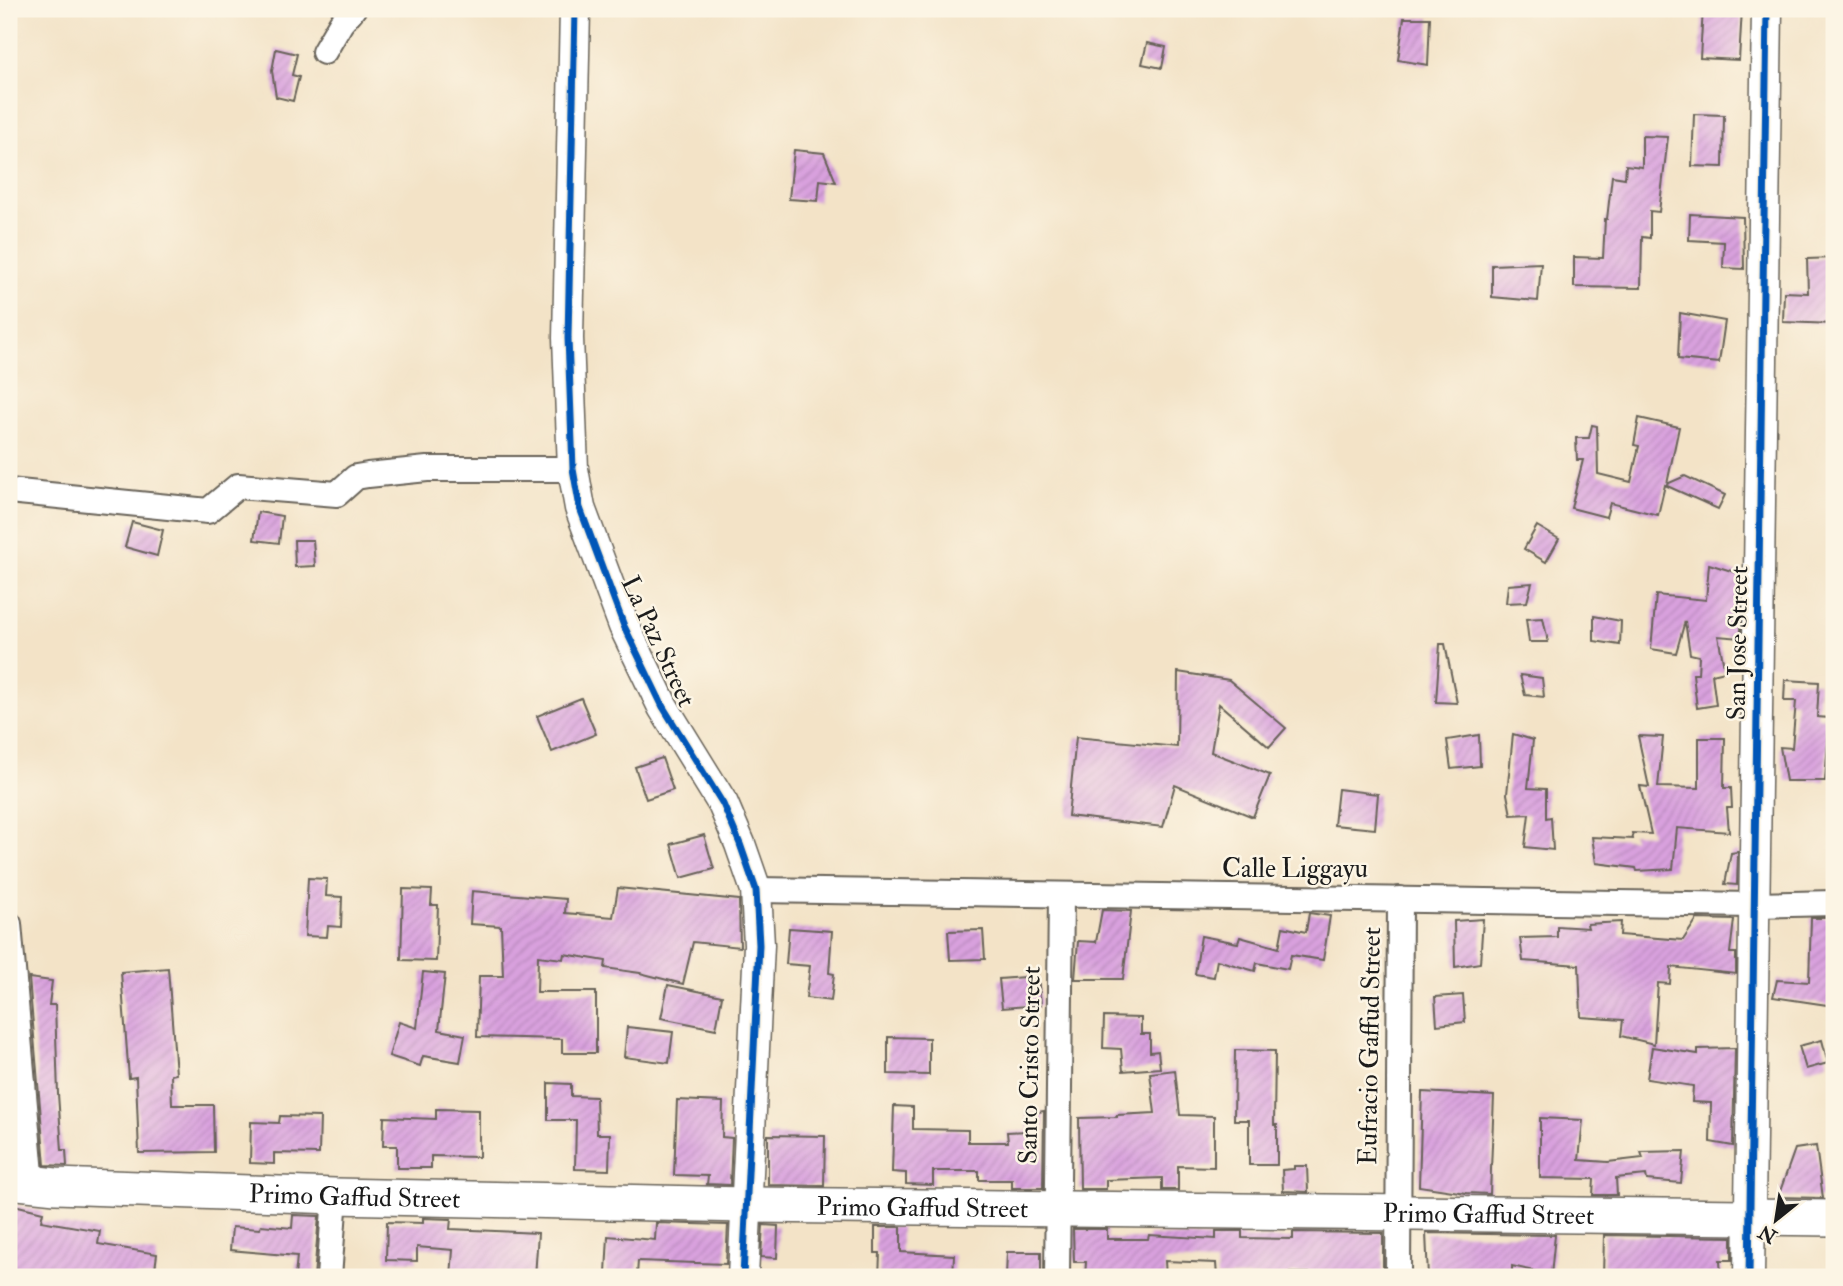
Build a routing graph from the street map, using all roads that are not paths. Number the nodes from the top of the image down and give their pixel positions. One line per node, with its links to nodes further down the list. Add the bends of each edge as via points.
1 (353, 9): 4 (street)
2 (575, 9): 5 (street, La Paz Street, via 568,338)
3 (1767, 9): 11 (street, San Jose Street)
4 (324, 52)
5 (573, 469): 6 (street, via 427,469 368,475 356,477 337,494 238,486 208,510); 7 (street, La Paz Street, via 580,508 624,626 663,707 723,804)
6 (9, 491)
7 (756, 890): 8 (street, Calle Liggayu); 15 (street, La Paz Street, via 759,945)
8 (1061, 896): 9 (street, Calle Liggayu); 16 (street, Santo Cristo Street)
9 (1400, 899): 11 (street, Calle Liggayu); 17 (street, Eufracio Gaffud Street)
10 (1834, 903): 11 (street, Calle Liggayu)
11 (1755, 905): 19 (street, San Jose Street)
12 (9, 924): 13 (street)
13 (21, 1183): 14 (main road, Primo Gaffud Street)
14 (335, 1196): 15 (main road, Primo Gaffud Street); 20 (street)
15 (746, 1205): 16 (main road, Primo Gaffud Street); 21 (street, La Paz Street)
16 (1058, 1210): 17 (main road, Primo Gaffud Street); 22 (street, Santo Cristo Street)
17 (1397, 1213): 19 (main road, Primo Gaffud Street); 23 (street, Eufracio Gaffud Street)
18 (1834, 1218): 19 (main road, Primo Gaffud Street)
19 (1749, 1219): 24 (street, San Jose Street)
20 (329, 1277)
21 (743, 1277)
22 (1057, 1277)
23 (1398, 1277)
24 (1749, 1277)

